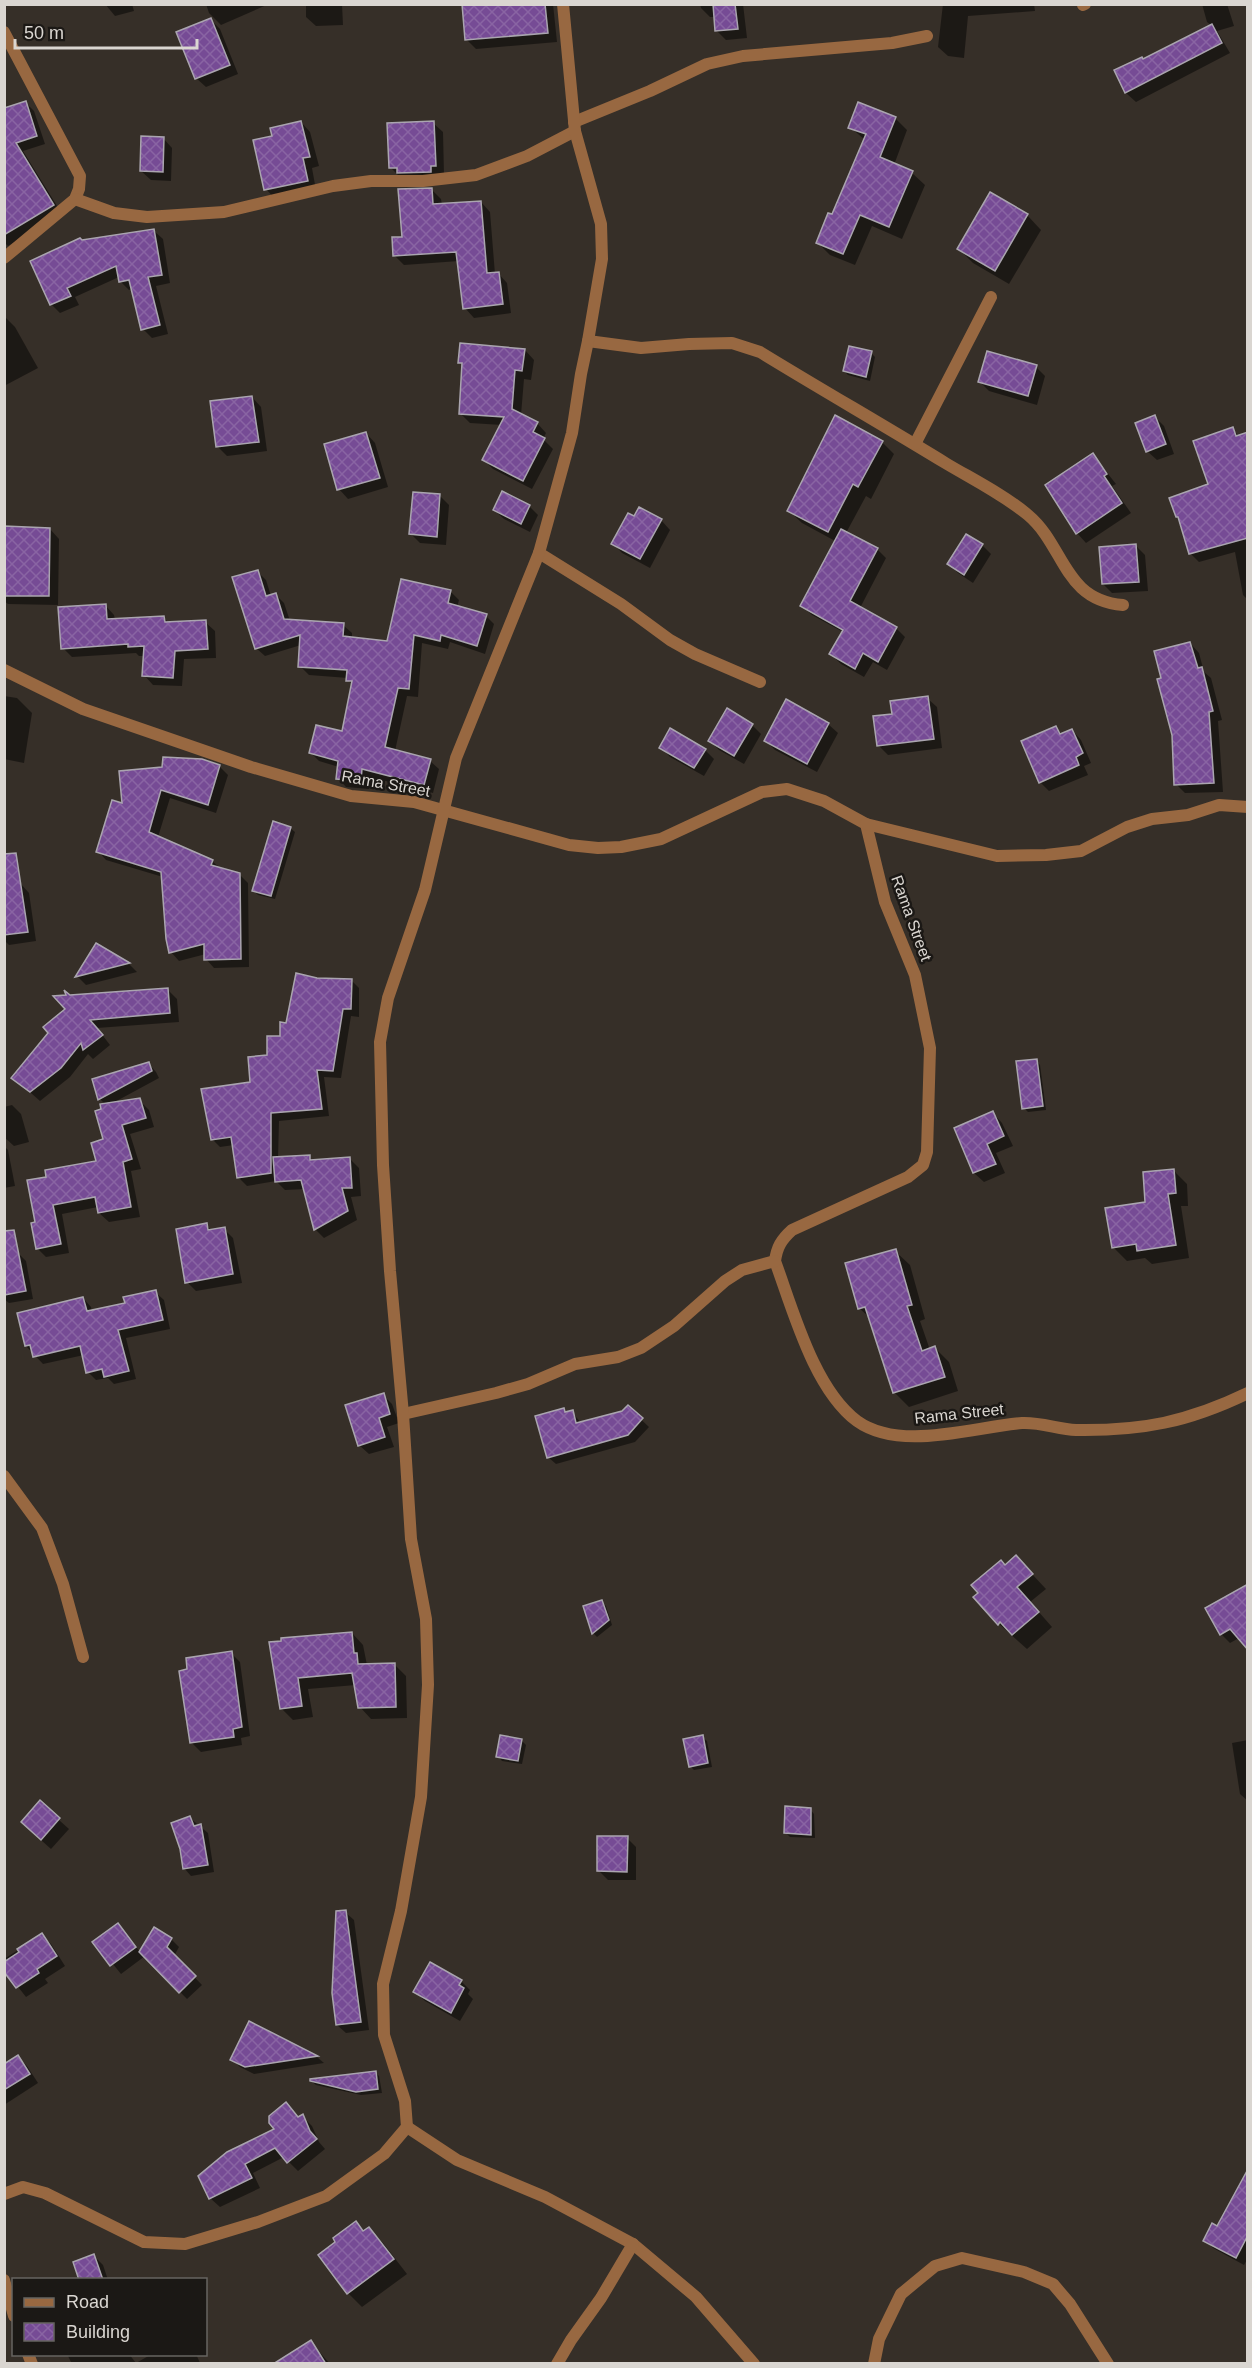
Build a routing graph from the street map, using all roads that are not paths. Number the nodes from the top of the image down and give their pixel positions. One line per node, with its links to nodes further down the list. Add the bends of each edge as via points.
1 (562, 4): 4 (street)
2 (4, 32): 5 (street, via 80,176)
3 (927, 36): 4 (street, via 892,43 743,56 707,64)
4 (574, 126): 5 (street, via 527,156 476,175 371,181 224,212 147,217 114,213); 8 (street, via 601,224 602,259)
5 (75, 200): 6 (street)
6 (4, 258)
7 (991, 297): 9 (street)
8 (588, 341): 9 (street, via 641,348 732,343 760,352); 10 (street, via 572,433)
9 (915, 444): 11 (street, via 1029,516 1046,535 1073,581 1094,597)
10 (539, 553): 13 (street, via 670,640); 15 (street, via 456,758)
11 (1123, 605)
12 (4, 670): 15 (street, Rama Street, via 83,709 251,767 351,796 414,802)
13 (760, 682)
14 (1248, 807): 16 (street, via 1219,805 1188,815 1152,819 1080,851 1046,855 997,856)
15 (443, 810): 16 (street, Rama Street, via 569,845 598,848 661,839 762,792 786,789 824,801); 19 (street, via 425,890 388,998 380,1042 383,1165)
16 (866, 824): 17 (street, Rama Street, via 885,902 915,975 930,1048 927,1152 923,1165 908,1177 792,1230 782,1239)
17 (775, 1261): 18 (street, Rama Street, via 807,1348 834,1399 858,1421 885,1434 963,1433 1030,1422 1074,1430 1127,1428 1173,1422); 19 (street, via 742,1270 725,1281 674,1326 641,1348 618,1357 575,1364 496,1393)
18 (1248, 1393)
19 (403, 1414): 22 (street, via 411,1539 426,1618 428,1685 421,1797 401,1911 383,1984 384,2035 405,2101)
20 (4, 1476): 21 (street, via 42,1528 63,1584)
21 (83, 1657)
22 (407, 2127): 23 (street, via 384,2154 326,2196 184,2244 144,2242 45,2193 23,2187); 24 (street, via 457,2160 545,2196)
23 (4, 2194)
24 (633, 2244): 27 (street); 28 (street, via 696,2297)
25 (4, 2280): 26 (street)
26 (12, 2309)
27 (557, 2364)
28 (754, 2364)
29 (874, 2364): 30 (street, via 879,2339 901,2294 935,2266 962,2258 1024,2272 1053,2284)
30 (1108, 2364)

